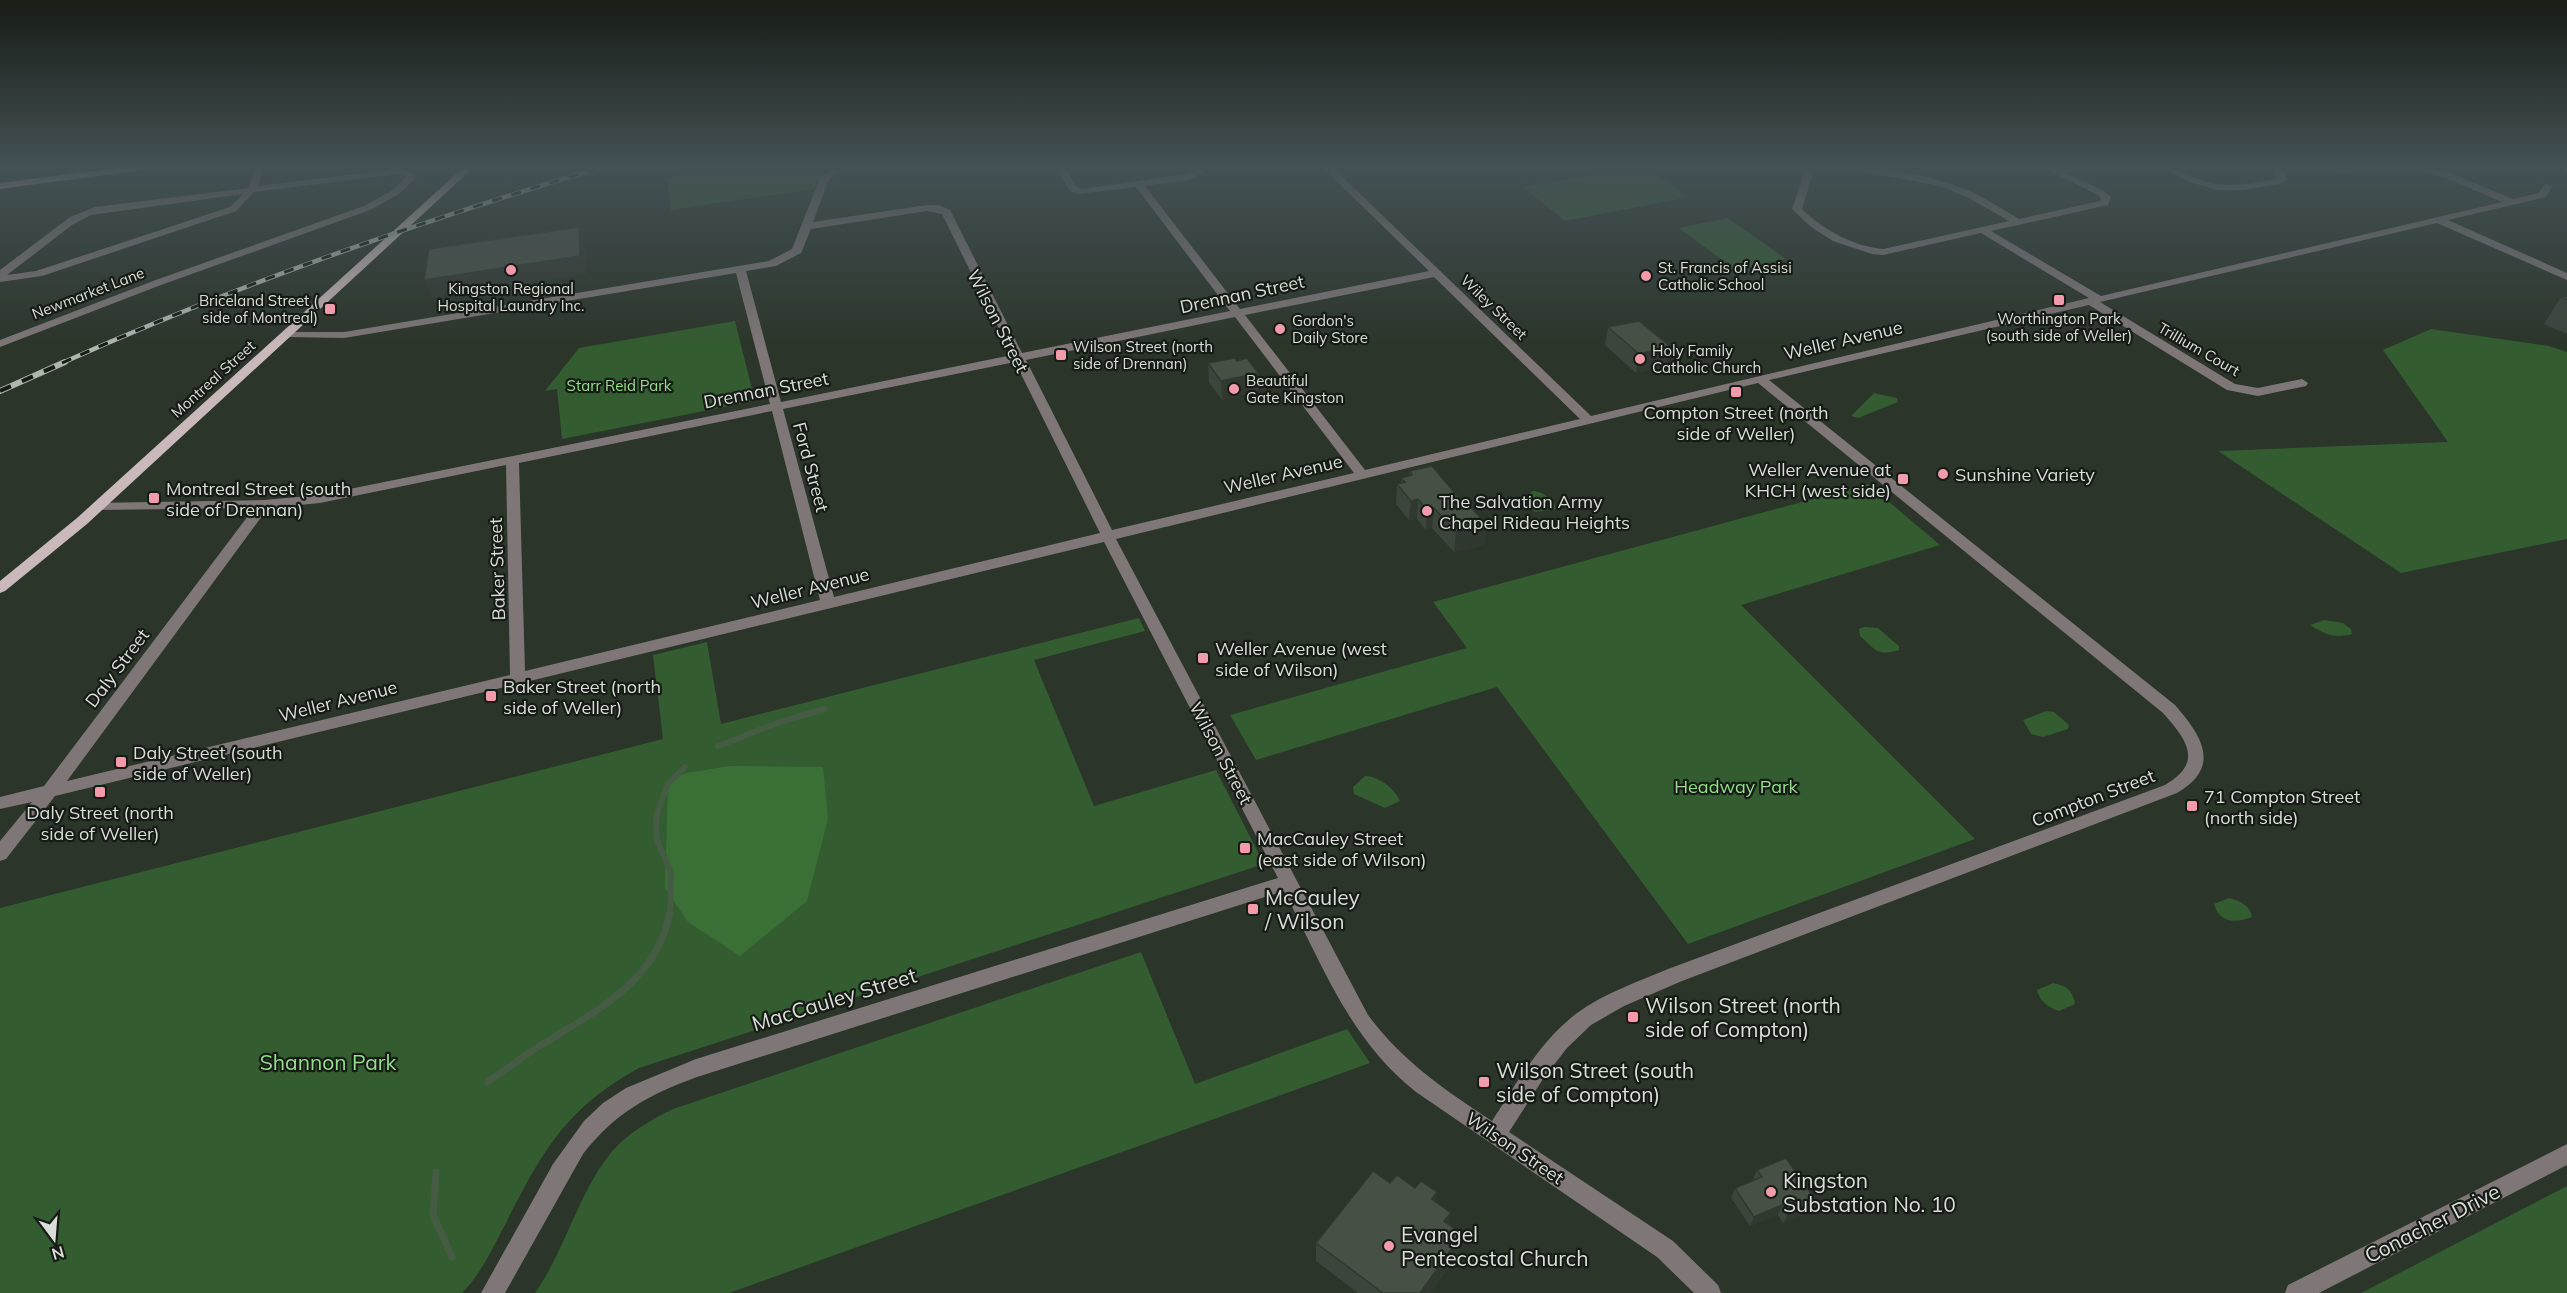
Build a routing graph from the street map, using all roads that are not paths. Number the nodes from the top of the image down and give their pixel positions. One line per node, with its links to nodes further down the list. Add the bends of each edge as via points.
1 (63, 226): 17 (street, Newmarket Lane)
2 (181, 226): 17 (street, via 38,274)
3 (316, 226): 21 (street, Newmarket Lane)
4 (401, 226): 20 (main road, Montreal Street)
5 (807, 226): 14 (street, via 791,256)
6 (953, 226): 22 (street, Wilson Street)
7 (1170, 226): 19 (street)
8 (1388, 226): 15 (street, Wiley Street)
9 (1823, 226): 13 (street, via 1856,249 1883,252)
10 (2001, 226): 13 (street)
11 (2406, 226): 18 (street, Weller Avenue)
12 (2454, 226): 16 (street)
13 (1982, 230): 18 (street, Trillium Court)
14 (741, 271): 20 (street, via 344,335); 25 (street, Ford Street)
15 (1436, 273): 19 (street, Drennan Street); 26 (street, Wiley Street)
16 (2567, 276)
17 (0, 277)
18 (2095, 300): 23 (street, Weller Avenue); 24 (street, Trillium Court, via 2231,387 2258,392)
19 (1236, 314): 22 (street, Drennan Street); 28 (street)
20 (288, 334): 30 (main road, Montreal Street)
21 (0, 344)
22 (1017, 358): 25 (street, Drennan Street); 31 (street, Wilson Street)
23 (1760, 379): 26 (street, Weller Avenue); 39 (street, Compton Street, via 2169,709 2187,729 2196,750 2196,762 2190,777 2171,789 1618,1000 1583,1020 1559,1044)
24 (2301, 383)
25 (777, 406): 27 (street, Drennan Street); 33 (street, Ford Street)
26 (1588, 420): 28 (street, Weller Avenue)
27 (512, 460): 29 (street, Drennan Street, via 331,496); 34 (street, Baker Street)
28 (1362, 475): 31 (street, Weller Avenue)
29 (264, 504): 30 (street, Drennan Street); 35 (street, Daly Street)
30 (99, 506): 32 (main road, Montreal Street)
31 (1108, 536): 33 (street, Weller Avenue); 38 (street, Wilson Street)
32 (0, 588)
33 (828, 603): 34 (street, Weller Avenue)
34 (518, 678): 35 (street, Weller Avenue)
35 (48, 791): 36 (street, Weller Avenue); 37 (street, Daly Street)
36 (0, 803)
37 (0, 854)
38 (1289, 882): 39 (street, Wilson Street, via 1361,1021 1378,1045 1423,1086); 41 (street, MacCauley Street, via 646,1086 608,1110 576,1144)
39 (1494, 1135): 42 (street, Wilson Street, via 1665,1249)
40 (2567, 1154): 43 (street, Conacher Drive)
41 (492, 1293)
42 (1710, 1293)
43 (2296, 1293)

